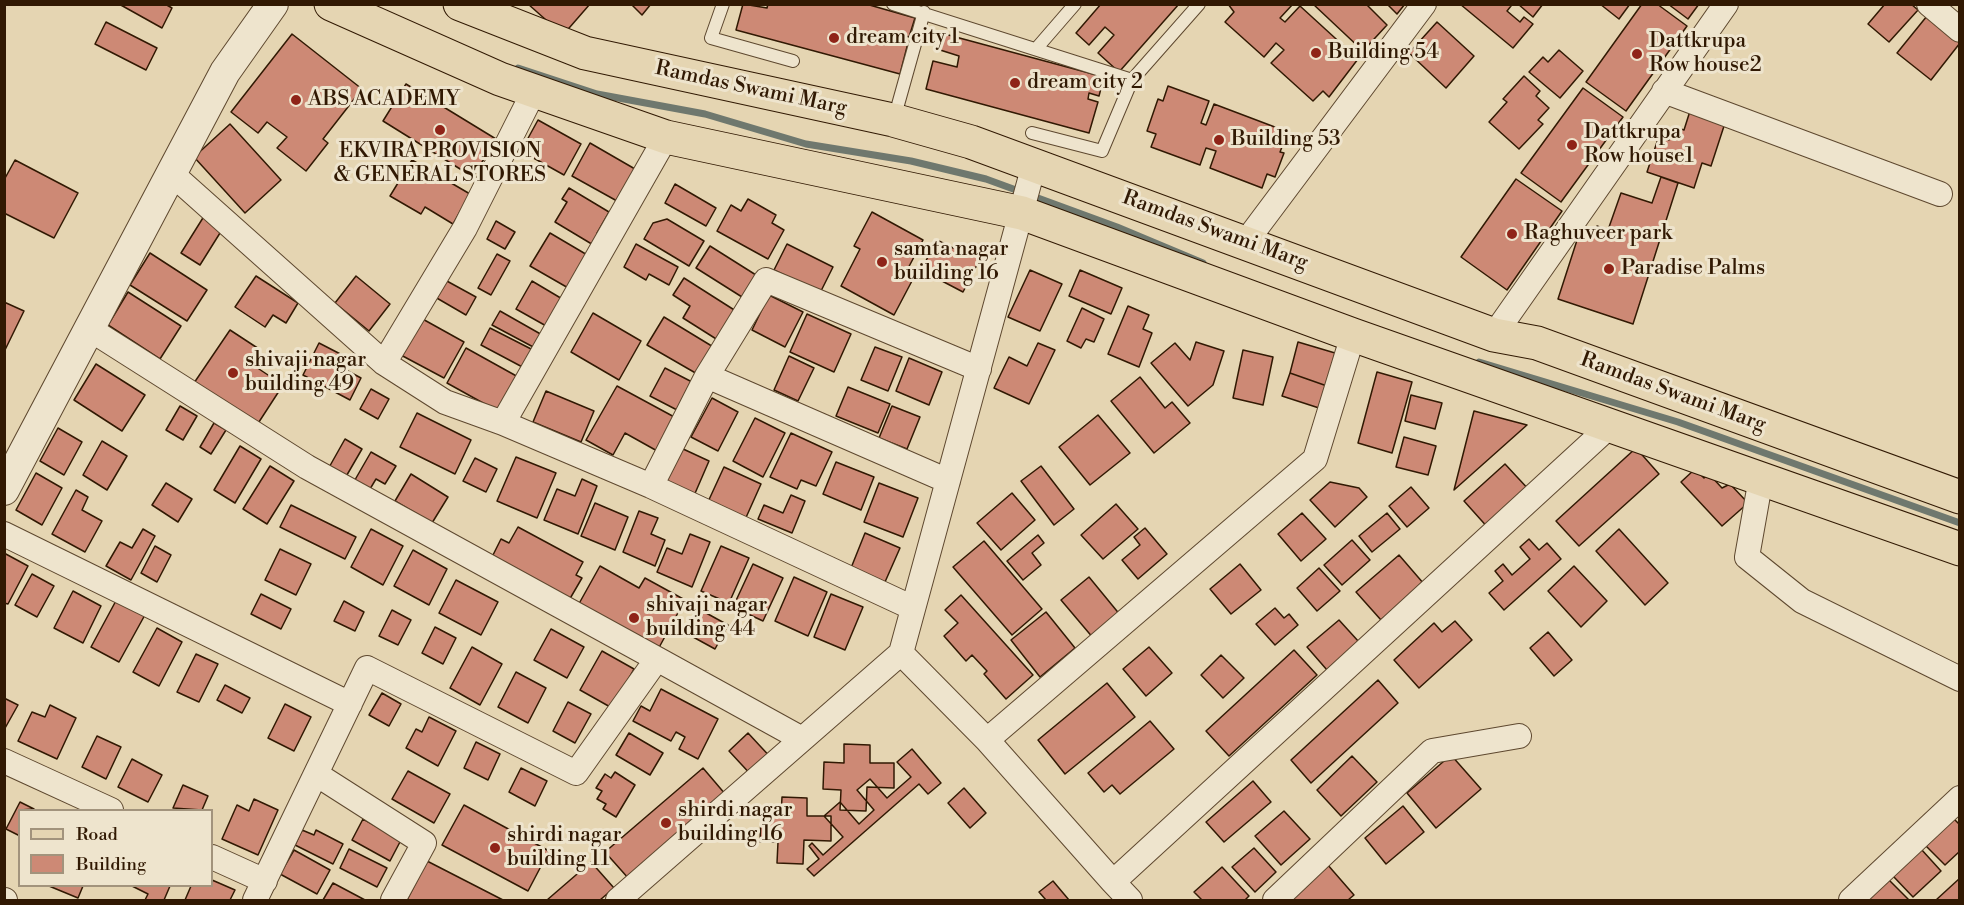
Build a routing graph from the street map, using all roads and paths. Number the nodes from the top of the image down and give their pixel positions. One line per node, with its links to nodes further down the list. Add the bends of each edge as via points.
1 (273, 4): 22 (street, via 225,72)
2 (331, 4): 16 (main road)
3 (460, 4): 18 (main road, Ramdas Swami Marg, via 585,53)
4 (723, 4): 14 (lane, via 711,38)
5 (893, 4): 11 (lane)
6 (1075, 4): 13 (lane)
7 (1199, 4): 15 (lane)
8 (1424, 4): 25 (street)
9 (1726, 4): 17 (street)
10 (1929, 4): 12 (street)
11 (924, 12): 13 (lane); 18 (lane)
12 (1959, 30)
13 (1036, 49): 15 (lane)
14 (793, 61)
15 (1132, 80): 19 (lane, via 1102,151)
16 (534, 91): 20 (main road); 29 (street, via 465,228)
17 (1664, 91): 23 (street); 28 (street)
18 (893, 120): 21 (main road, Ramdas Swami Marg, via 971,142)
19 (1032, 132)
20 (666, 137): 24 (main road); 32 (street)
21 (1032, 172): 24 (street); 25 (main road, Ramdas Swami Marg)
22 (171, 173): 26 (street); 29 (street)
23 (1940, 194)
24 (1023, 211): 27 (main road); 30 (street)
25 (1245, 243): 28 (main road, Ramdas Swami Marg)
26 (88, 328): 37 (street); 43 (street, via 307,467)
27 (1353, 335): 33 (main road); 48 (street, via 1315,459)
28 (1494, 335): 38 (main road, Ramdas Swami Marg, via 1537,343)
29 (384, 363): 32 (street, via 445,402)
30 (979, 369): 31 (street, via 766,280); 35 (street)
31 (707, 376): 35 (street); 36 (street)
32 (503, 423): 36 (street)
33 (1611, 425): 34 (main road); 54 (street)
34 (1761, 478): 40 (main road); 44 (street, via 1747,557 1802,601)
35 (948, 481): 41 (street)
36 (651, 486): 41 (street)
37 (4, 490)
38 (1959, 496)
39 (4, 534): 45 (street)
40 (1959, 549)
41 (913, 608): 42 (street)
42 (901, 653): 47 (street); 48 (street)
43 (657, 659): 45 (street, via 576,773 367,668); 47 (street)
44 (1959, 678)
45 (350, 704): 50 (street)
46 (1519, 736): 59 (street, via 1432,751)
47 (802, 739): 57 (street)
48 (987, 740): 54 (street)
49 (4, 761): 52 (street)
50 (316, 774): 55 (street); 56 (street, via 424,843)
51 (1959, 798): 60 (street)
52 (109, 809)
53 (213, 858): 55 (street)
54 (1113, 882): 58 (street)
55 (260, 891)
56 (393, 900)
57 (618, 900)
58 (1130, 900)
59 (1275, 900)
60 (1851, 900)

